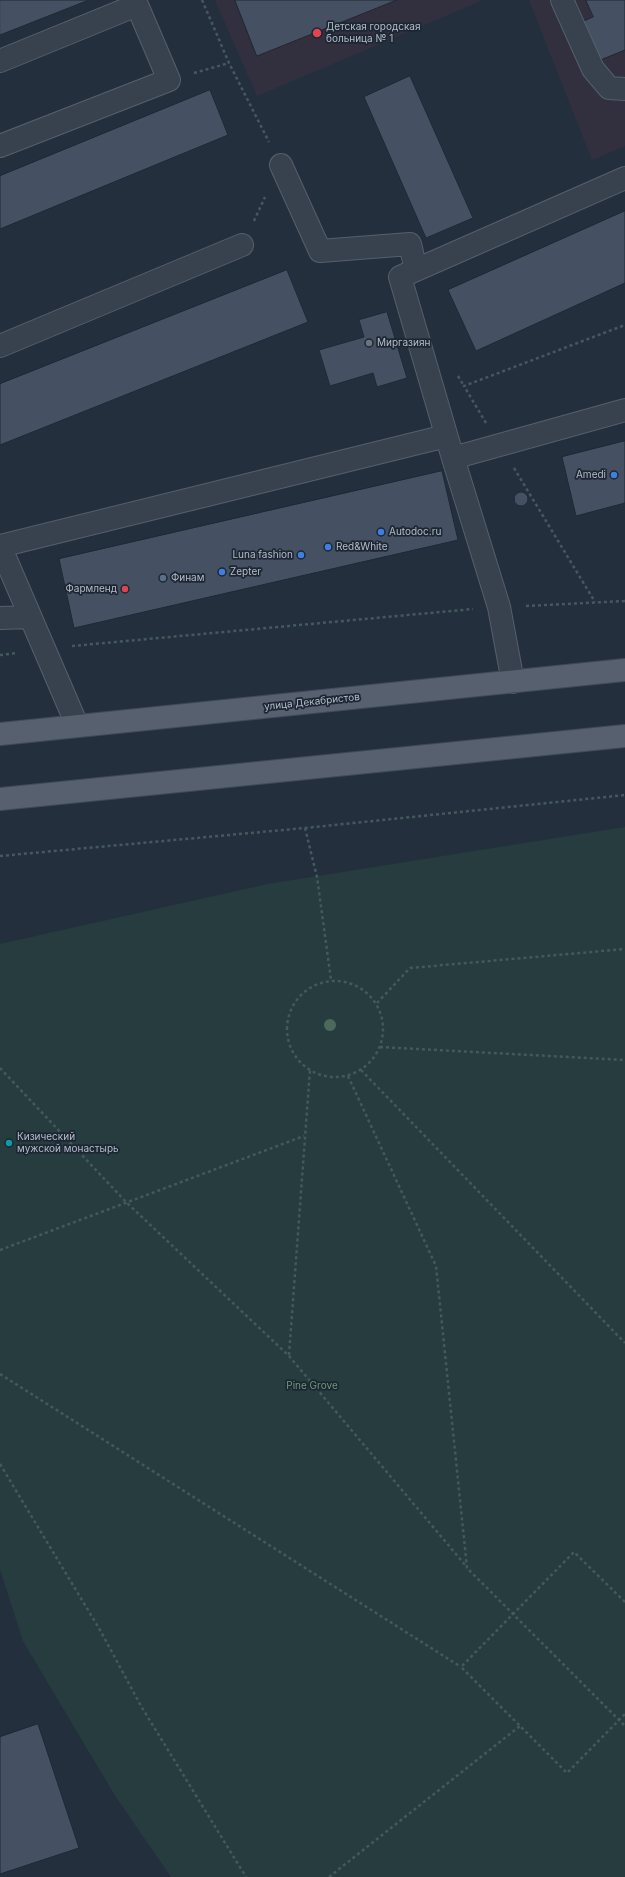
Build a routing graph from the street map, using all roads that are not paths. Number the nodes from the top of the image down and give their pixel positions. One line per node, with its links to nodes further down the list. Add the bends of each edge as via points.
1 (562, 0): 3 (lane, via 593,69 609,88)
2 (0, 61): 4 (lane, via 137,5 169,80)
3 (625, 89)
4 (0, 146)
5 (281, 165): 8 (lane, via 320,251 410,244)
6 (625, 178): 8 (lane)
7 (242, 244): 9 (lane)
8 (416, 270): 11 (lane, via 400,277)
9 (0, 346)
10 (625, 410): 12 (lane)
11 (446, 436): 12 (lane); 13 (lane)
12 (453, 458): 17 (lane, via 499,607)
13 (0, 546): 14 (lane)
14 (30, 617): 15 (lane); 18 (lane)
15 (0, 618)
16 (625, 670): 17 (main road, улица Декабристов)
17 (513, 682): 18 (main road, улица Декабристов)
18 (78, 725): 19 (main road, улица Декабристов)
19 (0, 734)
20 (625, 736): 21 (main road)
21 (0, 799)

